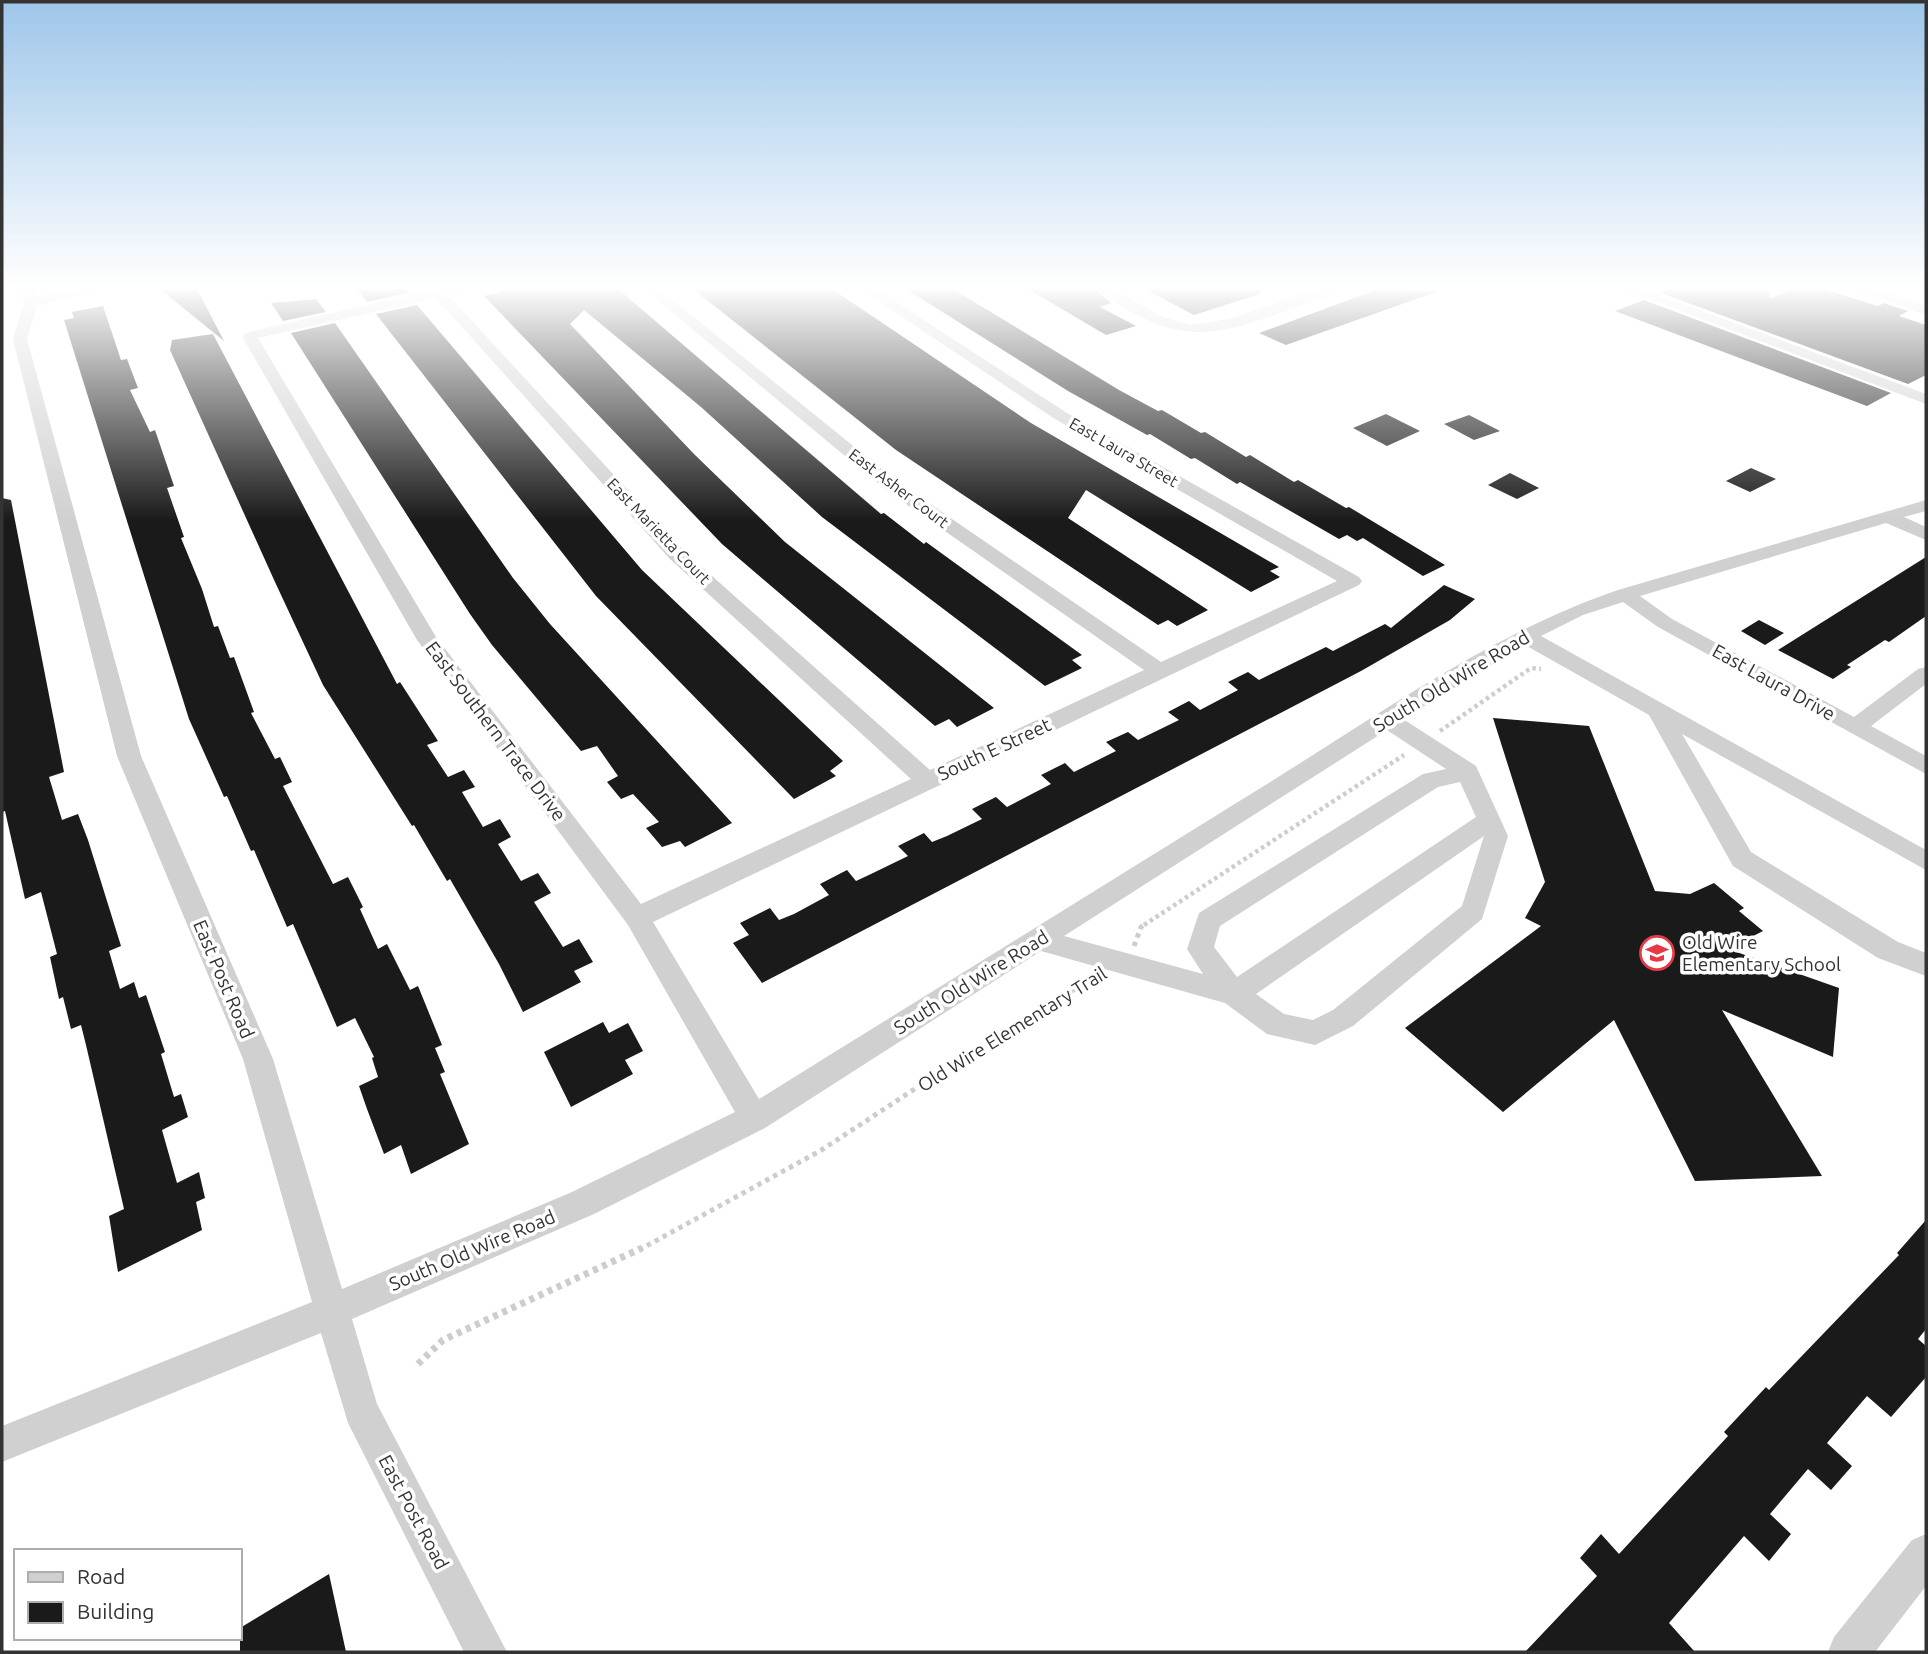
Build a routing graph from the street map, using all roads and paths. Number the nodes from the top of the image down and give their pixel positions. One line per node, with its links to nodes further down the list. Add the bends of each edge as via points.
1 (27, 366): 32 (street, East Post Road, via 129,756 258,1059)
2 (265, 366): 26 (street, East Southern Trace Drive, via 427,640)
3 (513, 366): 23 (street, East Marietta Court, via 677,555)
4 (745, 366): 14 (street, East Asher Court, via 892,486)
5 (985, 366): 11 (street, East Laura Street, via 1061,416)
6 (1837, 366): 7 (street)
7 (1926, 399)
8 (1926, 505): 9 (street, South Old Wire Road)
9 (1888, 517): 10 (street); 12 (street, South Old Wire Road)
10 (1926, 534)
11 (1352, 581): 14 (street, South E Street)
12 (1625, 594): 13 (street, South Old Wire Road); 19 (street, East Laura Drive, via 1665,623)
13 (1525, 636): 17 (street); 18 (street, South Old Wire Road)
14 (1159, 671): 23 (street, South E Street)
15 (1554, 671): 20 (path, Old Wire Elementary Trail, via 1531,667)
16 (1926, 674): 19 (street)
17 (1656, 709): 25 (street); 29 (street, via 1742,859 1888,950)
18 (1387, 719): 20 (street); 27 (street, South Old Wire Road)
19 (1855, 727): 21 (street, East Laura Drive)
20 (1423, 743): 22 (street); 28 (path, Old Wire Elementary Trail, via 1141,927)
21 (1926, 766)
22 (1468, 772): 24 (street); 30 (street, via 1431,780 1208,920 1200,949)
23 (927, 780): 26 (street, South E Street)
24 (1489, 820): 30 (street); 30 (street, via 1496,836 1473,912 1343,1018 1315,1033 1277,1025)
25 (1926, 861)
26 (637, 918): 31 (street, East Southern Trace Drive)
27 (1040, 940): 28 (street); 31 (street, South Old Wire Road)
28 (1122, 963): 30 (street); 33 (path, Old Wire Elementary Trail, via 1014,1024 820,1151 640,1249 443,1340)
29 (1926, 965)
30 (1234, 994)
31 (754, 1118): 32 (street, South Old Wire Road, via 583,1203)
32 (334, 1309): 34 (street, South Old Wire Road); 36 (street, East Post Road, via 361,1410)
33 (418, 1364)
34 (2, 1444)
35 (1926, 1554): 37 (street)
36 (486, 1652)
37 (1849, 1652)

